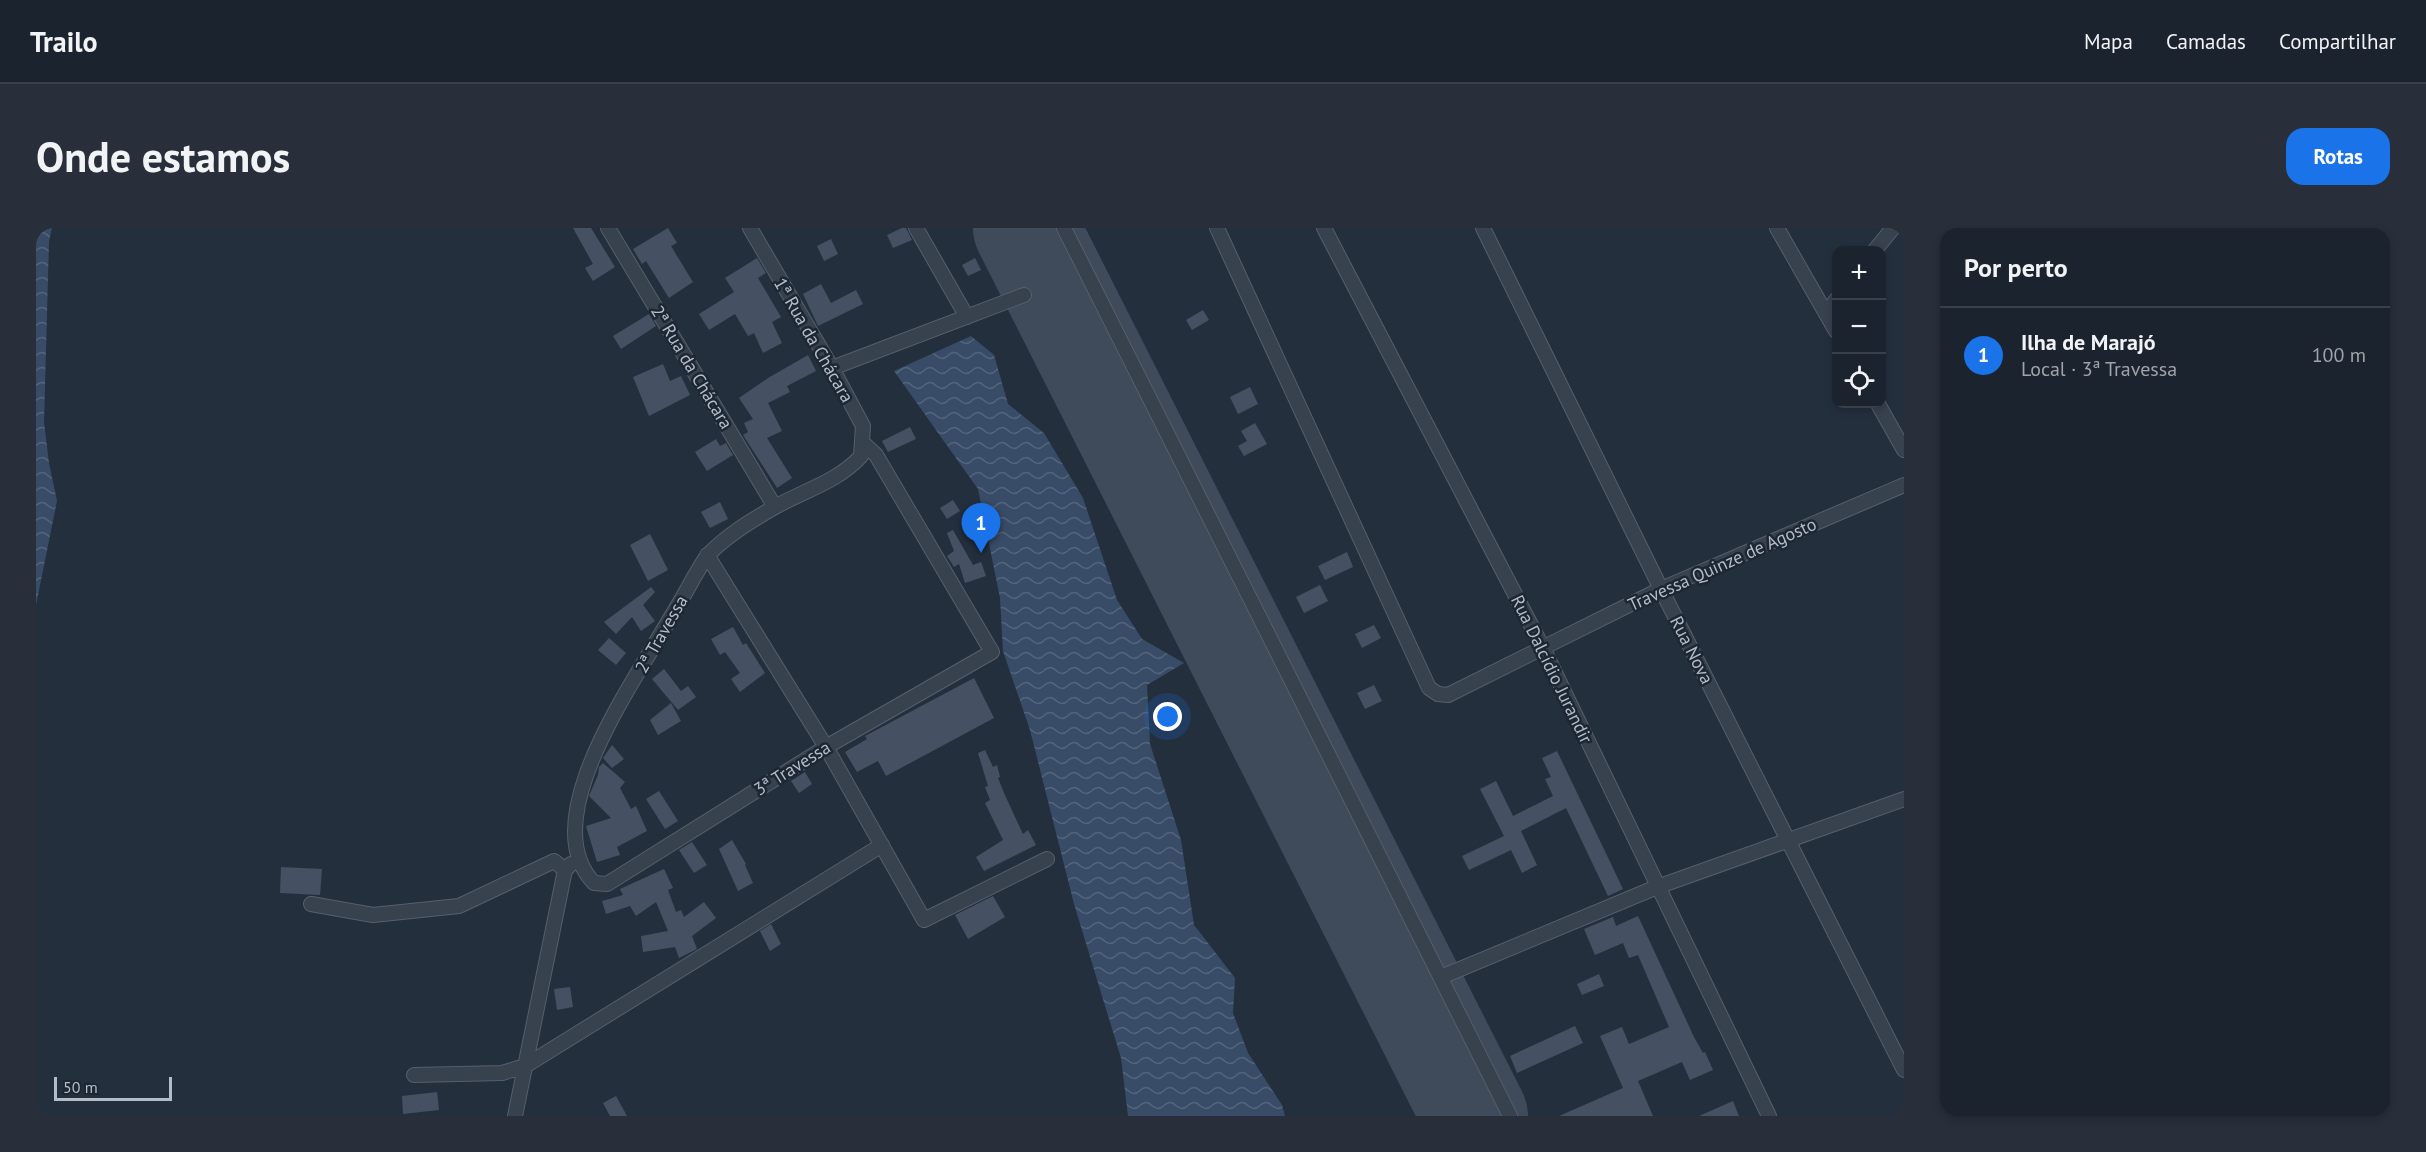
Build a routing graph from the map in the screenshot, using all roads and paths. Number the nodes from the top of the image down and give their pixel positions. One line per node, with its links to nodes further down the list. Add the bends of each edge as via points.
1 (608, 228): 21 (street, 2ª Rua da Chácara)
2 (750, 228): 16 (street, 1ª Rua da Chácara)
3 (916, 228): 14 (street)
4 (1064, 228): 35 (street)
5 (1217, 228): 24 (street, Travessa Quinze de Agosto, via 1429,688 1448,695)
6 (1324, 228): 24 (street, Rua Dalcídio Jurandir)
7 (1483, 228): 23 (street, Rua Nova)
8 (1777, 228): 13 (street)
9 (1893, 228): 10 (street)
10 (1878, 246)
11 (1024, 295): 14 (street)
12 (1832, 306): 13 (street)
13 (1827, 313): 15 (street)
14 (967, 317): 16 (street)
15 (1832, 323)
16 (832, 368): 18 (street, 1ª Rua da Chácara, via 863,426)
17 (1880, 408): 19 (street)
18 (862, 450): 21 (street, 2ª Travessa, via 847,469); 25 (street, 3ª Travessa, via 876,455 992,652)
19 (1904, 450)
20 (1904, 485): 23 (street, Travessa Quinze de Agosto)
21 (775, 507): 22 (street, 2ª Travessa, via 730,535)
22 (707, 555): 25 (street); 29 (street, 2ª Travessa, via 621,702 593,758 576,806)
23 (1661, 589): 24 (street, Travessa Quinze de Agosto); 27 (street, Rua Nova)
24 (1543, 648): 33 (street, Rua Dalcídio Jurandir)
25 (826, 747): 28 (street); 32 (street, 3ª Travessa, via 608,884)
26 (1904, 799): 27 (street)
27 (1788, 839): 33 (street); 37 (street, Rua Nova)
28 (882, 845): 30 (street, via 924,920); 36 (street)
29 (577, 857): 31 (street); 32 (street, 2ª Travessa)
30 (1047, 859)
31 (565, 870): 34 (street, via 554,861 459,906 373,915); 36 (street)
32 (594, 883)
33 (1657, 887): 35 (street); 41 (street, Rua Dalcídio Jurandir)
34 (311, 904)
35 (1441, 977): 40 (street)
36 (525, 1066): 38 (street, via 502,1073); 39 (street)
37 (1904, 1070)
38 (414, 1075)
39 (515, 1116)
40 (1510, 1116)
41 (1769, 1116)

